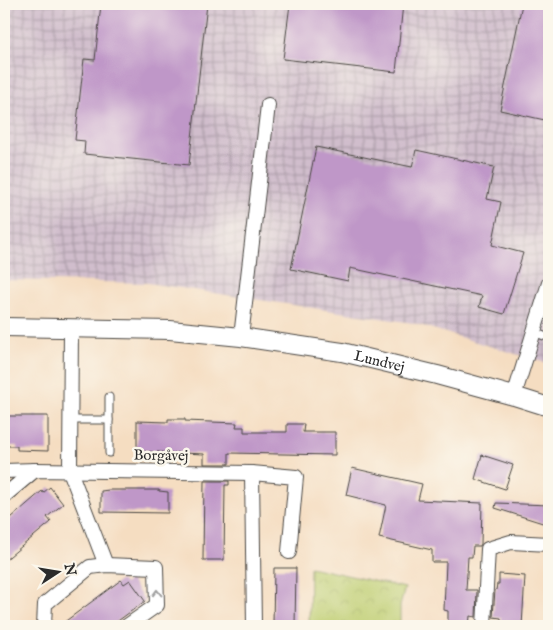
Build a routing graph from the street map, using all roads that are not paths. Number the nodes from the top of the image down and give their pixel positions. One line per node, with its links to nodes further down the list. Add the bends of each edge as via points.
1 (268, 105): 6 (street)
2 (549, 282): 5 (street)
3 (4, 327): 4 (street, Lundvej)
4 (71, 328): 6 (street, Lundvej, via 170,330); 11 (street)
5 (534, 332): 7 (lane); 8 (street)
6 (241, 337): 8 (street, Lundvej, via 342,352)
7 (549, 338)
8 (514, 396): 10 (street, Lundvej)
9 (109, 397): 12 (lane)
10 (549, 406)
11 (70, 420): 12 (lane); 15 (street)
12 (109, 420): 13 (lane)
13 (108, 453)
14 (35, 470): 15 (street, Borgåvej); 16 (street, Borgåvej); 18 (street)
15 (70, 470): 17 (street, Borgåvej); 21 (street)
16 (4, 471)
17 (252, 473): 20 (street, Borgåvej, via 296,477); 24 (street)
18 (4, 496)
19 (549, 544): 25 (street, via 511,542 488,549)
20 (290, 552)
21 (106, 565): 22 (street, via 90,567 45,604); 23 (street, one-way to 21, via 157,605 156,567)
22 (44, 626)
23 (127, 626)
24 (254, 626)
25 (484, 626)

